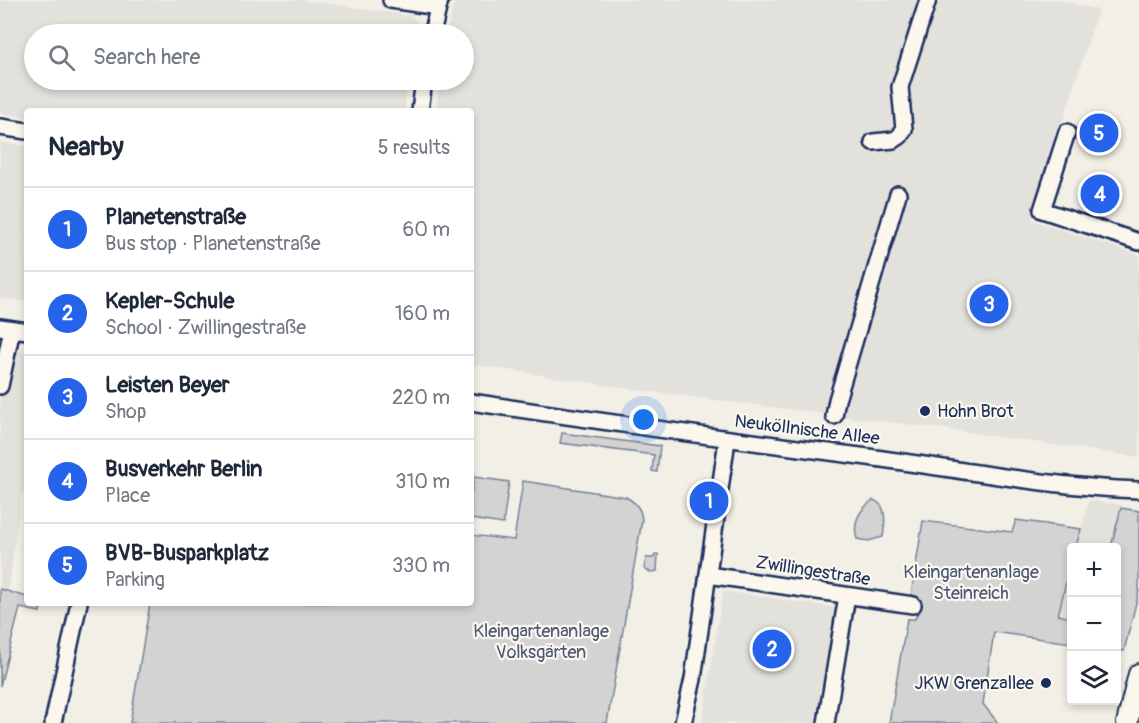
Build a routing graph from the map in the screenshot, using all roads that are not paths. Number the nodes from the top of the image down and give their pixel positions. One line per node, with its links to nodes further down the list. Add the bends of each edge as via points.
1 (391, 0): 3 (street)
2 (928, 0): 10 (street, via 900,87 904,129 894,140)
3 (439, 4): 4 (street)
4 (434, 24)
5 (423, 90): 6 (street)
6 (420, 108)
7 (0, 127): 8 (street)
8 (24, 131)
9 (1067, 132): 12 (street, via 1042,210)
10 (873, 142)
11 (898, 194): 16 (street)
12 (1139, 242)
13 (13, 329): 14 (street)
14 (0, 386)
15 (474, 402): 17 (street, Neuköllnische Allee)
16 (834, 416)
17 (727, 440): 18 (street, Neuköllnische Allee, via 1107,496); 19 (street)
18 (1139, 490)
19 (708, 575): 20 (street, Zwillingestraße); 25 (street)
20 (847, 596): 21 (street, Zwillingestraße); 26 (street)
21 (913, 605)
22 (78, 606): 24 (street)
23 (1139, 674): 27 (main road)
24 (53, 723)
25 (683, 723)
26 (826, 723)
27 (1127, 723)

